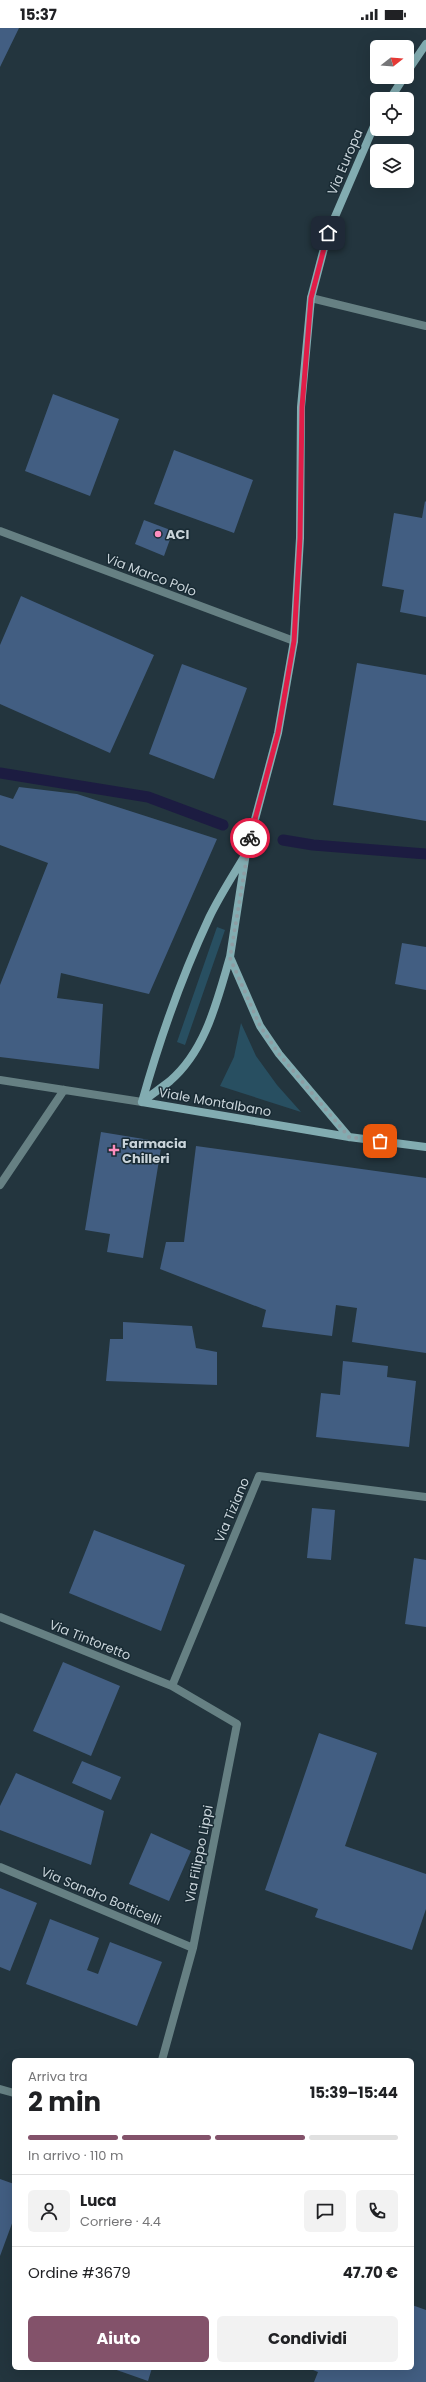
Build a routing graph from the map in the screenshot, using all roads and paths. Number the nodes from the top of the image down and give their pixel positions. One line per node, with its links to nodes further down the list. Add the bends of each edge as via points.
1 (426, 44): 2 (main road)
2 (414, 62)
3 (370, 135): 4 (main road, Via Europa, via 328,233)
4 (311, 298): 5 (street); 7 (main road, Via Europa, via 302,407 300,538)
5 (426, 326)
6 (0, 531): 7 (street, Via Marco Polo)
7 (294, 641): 8 (main road, Via Europa, via 278,733)
8 (246, 853): 9 (main road); 12 (main road, via 210,917 187,968 163,1030)
9 (230, 958): 12 (main road, via 208,1028 190,1059 171,1080); 13 (main road, via 260,1026 279,1054)
10 (0, 1080): 11 (street, Viale Montalbano)
11 (64, 1090): 12 (street, Viale Montalbano); 15 (street)
12 (142, 1102): 13 (main road, Viale Montalbano)
13 (349, 1137): 14 (main road, Viale Montalbano)
14 (426, 1147)
15 (0, 1185)
16 (426, 1497): 18 (street, Via Tiziano, via 259,1476)
17 (0, 1617): 18 (street, Via Tintoretto)
18 (172, 1686): 20 (street, Via Filippo Lippi, via 237,1724)
19 (0, 1867): 20 (street, Via Sandro Botticelli)
20 (193, 1948): 21 (street, Via Filippo Lippi)
21 (163, 2058)
22 (0, 2089): 23 (street)
23 (12, 2092)

